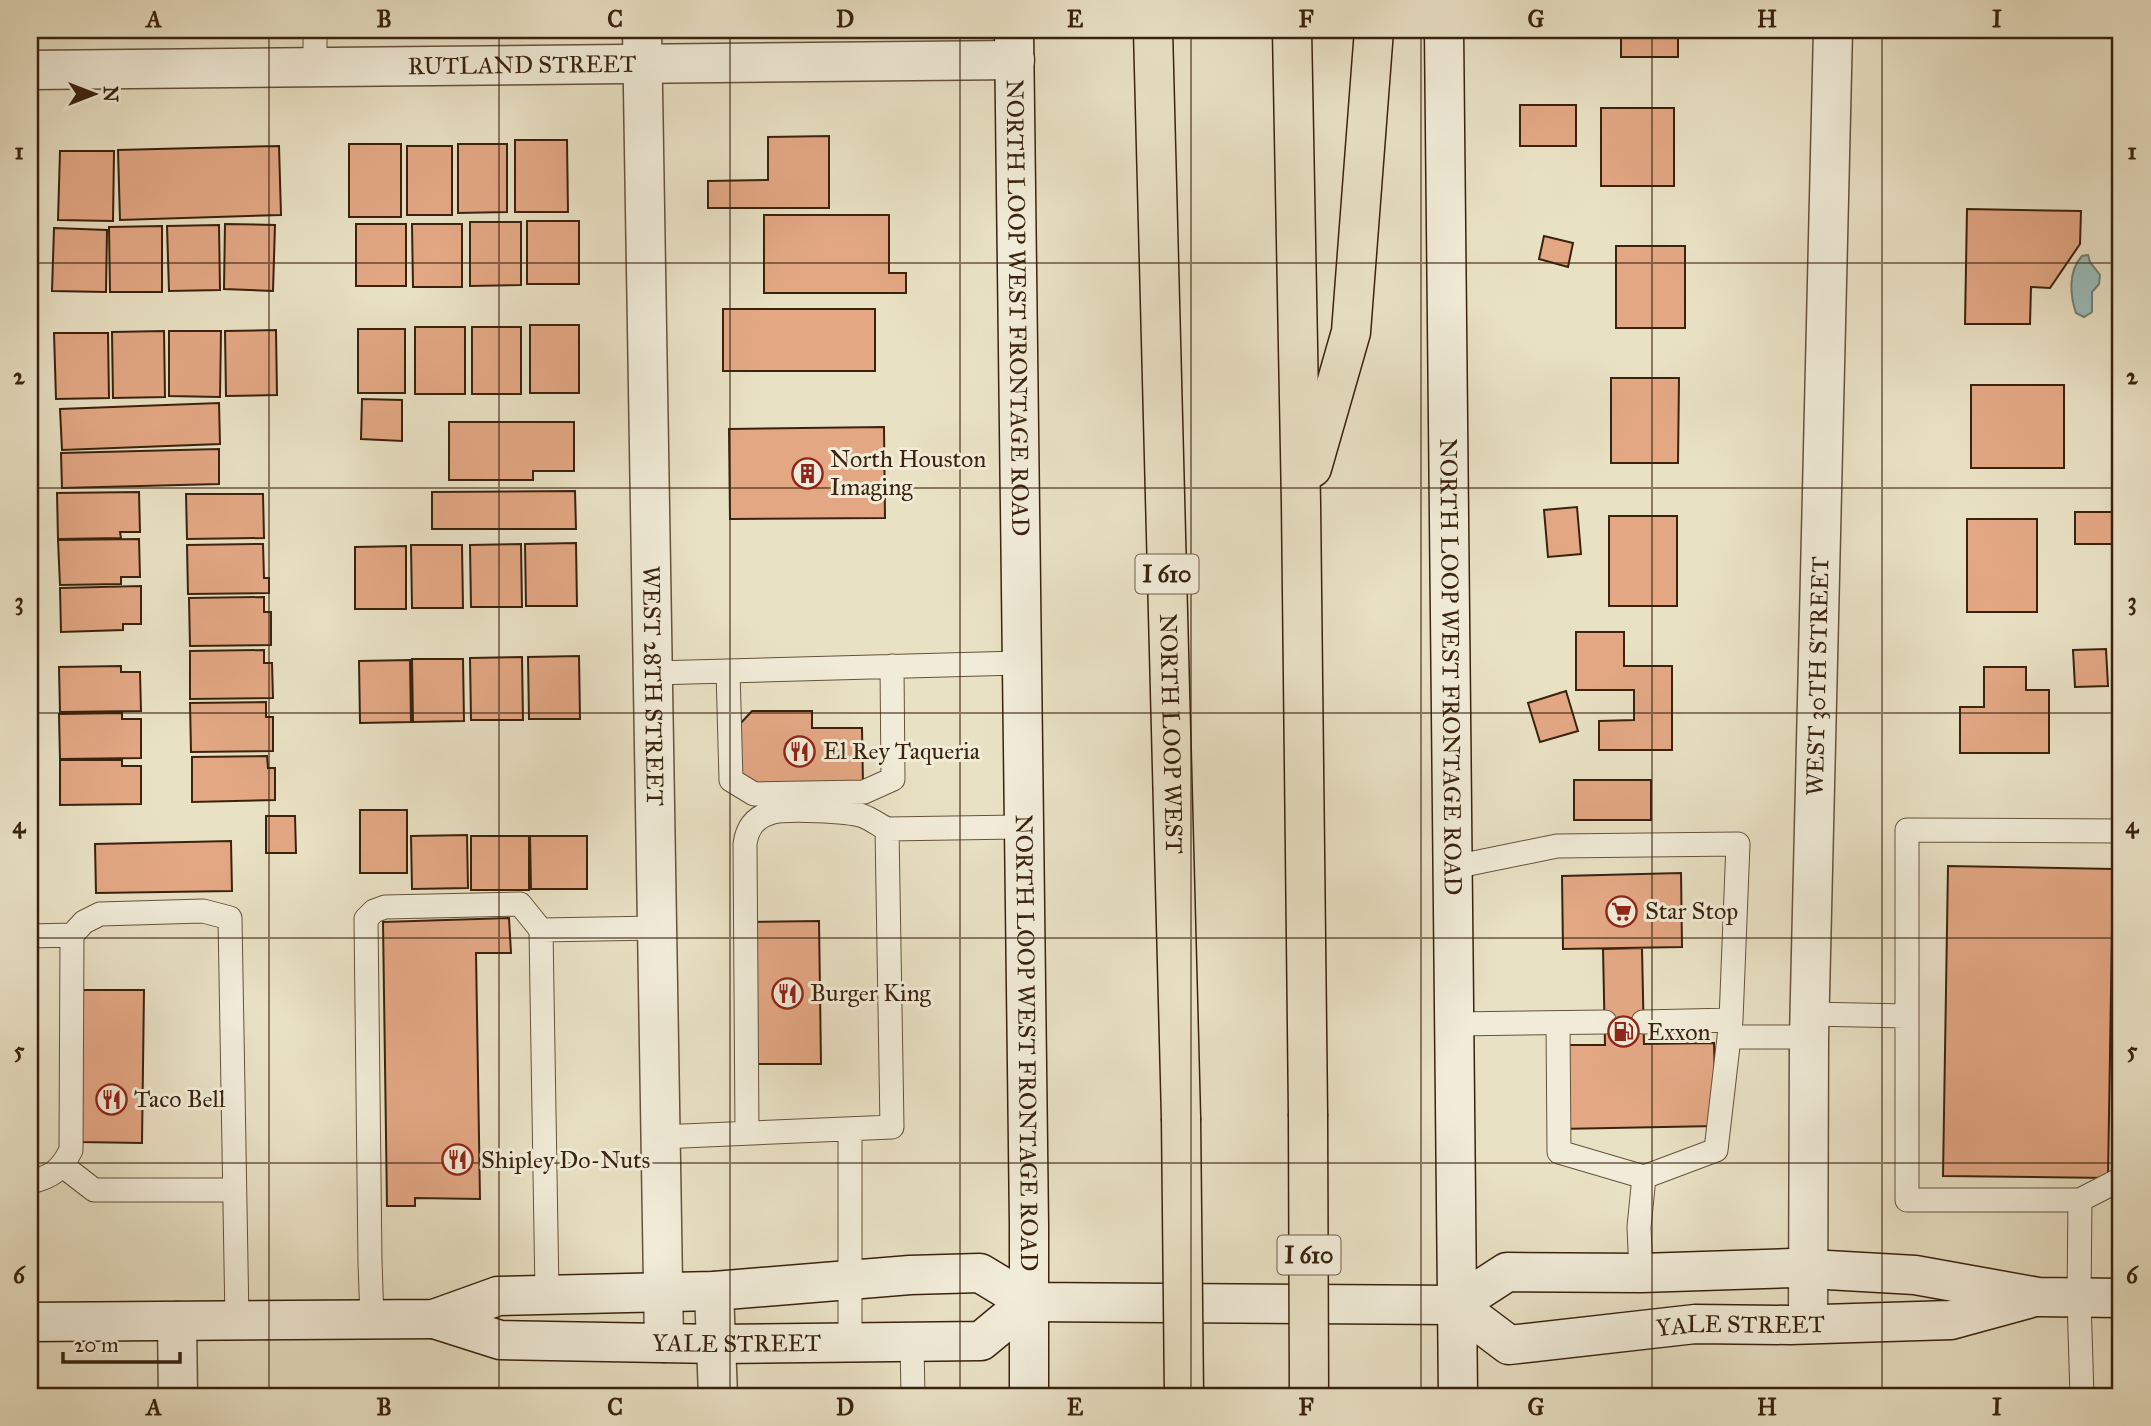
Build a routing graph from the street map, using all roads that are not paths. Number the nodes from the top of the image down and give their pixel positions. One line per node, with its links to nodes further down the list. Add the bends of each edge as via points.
1 (1153, 30): 64 (highway, NORTH LOOP WEST / I 610, bridge)
2 (1292, 30): 10 (highway, I 610)
3 (1374, 30): 10 (highway, via 1351,332)
4 (1444, 30): 18 (main road, NORTH LOOP WEST FRONTAGE ROAD)
5 (1833, 30): 28 (main road, WEST 30TH STREET)
6 (1015, 45): 7 (main road, RUTLAND STREET); 11 (main road, NORTH LOOP WEST FRONTAGE ROAD)
7 (642, 46): 8 (main road, RUTLAND STREET); 14 (main road, WEST 28TH STREET)
8 (315, 48): 9 (main road, RUTLAND STREET)
9 (30, 70)
10 (1301, 504): 65 (highway, I 610, bridge)
11 (1021, 663): 12 (lane); 15 (main road, NORTH LOOP WEST FRONTAGE ROAD)
12 (892, 666): 13 (lane); 13 (lane, via 893,779 864,792 754,794 731,780)
13 (729, 671): 14 (lane)
14 (654, 673): 19 (main road, WEST 28TH STREET)
15 (1023, 827): 16 (lane); 48 (main road, NORTH LOOP WEST FRONTAGE ROAD)
16 (887, 829): 30 (lane, via 892,1127); 31 (lane, via 844,812 772,812 747,829)
17 (2121, 831): 23 (lane, via 1907,830)
18 (1454, 867): 27 (main road, NORTH LOOP WEST FRONTAGE ROAD); 29 (lane, via 1557,846 1738,844)
19 (657, 928): 20 (lane); 32 (main road, WEST 28TH STREET)
20 (541, 930): 44 (lane); 51 (lane, via 520,904 385,907 366,919)
21 (72, 935): 22 (lane); 33 (lane, via 71,1150); 37 (lane, via 100,914 203,912 230,918)
22 (30, 936)
23 (1907, 1016): 28 (lane); 38 (lane, via 1907,1200)
24 (1605, 1022): 26 (lane)
25 (1643, 1022): 29 (lane)
26 (1558, 1023): 27 (lane); 34 (lane, via 1559,1152)
27 (1456, 1024): 49 (main road, NORTH LOOP WEST FRONTAGE ROAD)
28 (1809, 1025): 29 (lane); 39 (main road, WEST 30TH STREET)
29 (1730, 1029): 34 (lane, via 1716,1150)
30 (850, 1129): 31 (lane); 41 (lane)
31 (747, 1133): 32 (lane)
32 (660, 1137): 43 (main road, WEST 28TH STREET)
33 (63, 1166): 36 (lane); 37 (lane, via 94,1190)
34 (1644, 1177): 40 (lane)
35 (2121, 1179): 38 (lane)
36 (30, 1182)
37 (234, 1190): 53 (lane)
38 (2080, 1200): 47 (lane)
39 (1807, 1270): 40 (main road, YALE STREET); 45 (main road, YALE STREET, via 1915,1275); 55 (main road, WEST 30TH STREET)
40 (1641, 1273): 49 (main road, YALE STREET, via 1507,1272)
41 (851, 1280): 42 (main road, YALE STREET); 48 (main road, YALE STREET, via 979,1273); 58 (lane)
42 (714, 1291): 43 (main road, YALE STREET); 59 (main road)
43 (662, 1292): 44 (main road, YALE STREET); 57 (main road, WEST 28TH STREET)
44 (547, 1294): 50 (main road, YALE STREET, via 498,1296)
45 (2038, 1297): 47 (main road, YALE STREET); 55 (main road, YALE STREET, via 1951,1320)
46 (2121, 1298): 47 (main road, YALE STREET)
47 (2079, 1299): 67 (lane)
48 (1028, 1302): 49 (main road); 56 (main road, YALE STREET, via 981,1341); 63 (main road, NORTH LOOP WEST FRONTAGE ROAD)
49 (1456, 1305): 55 (main road, YALE STREET, via 1509,1345 1695,1324); 66 (main road, NORTH LOOP WEST FRONTAGE ROAD)
50 (434, 1319): 51 (main road, YALE STREET); 57 (main road, YALE STREET, via 500,1340)
51 (372, 1320): 53 (main road, YALE STREET)
52 (177, 1321): 53 (main road, YALE STREET); 54 (main road, YALE STREET); 60 (main road)
53 (237, 1321)
54 (30, 1322)
55 (1808, 1324)
56 (912, 1342): 58 (main road, YALE STREET); 62 (lane)
57 (664, 1343): 59 (main road, YALE STREET)
58 (850, 1343): 59 (main road, YALE STREET)
59 (717, 1344): 61 (main road)
60 (178, 1396)
61 (718, 1396)
62 (913, 1396)
63 (1028, 1396)
64 (1184, 1396)
65 (1309, 1396)
66 (1458, 1396)
67 (2082, 1396)

